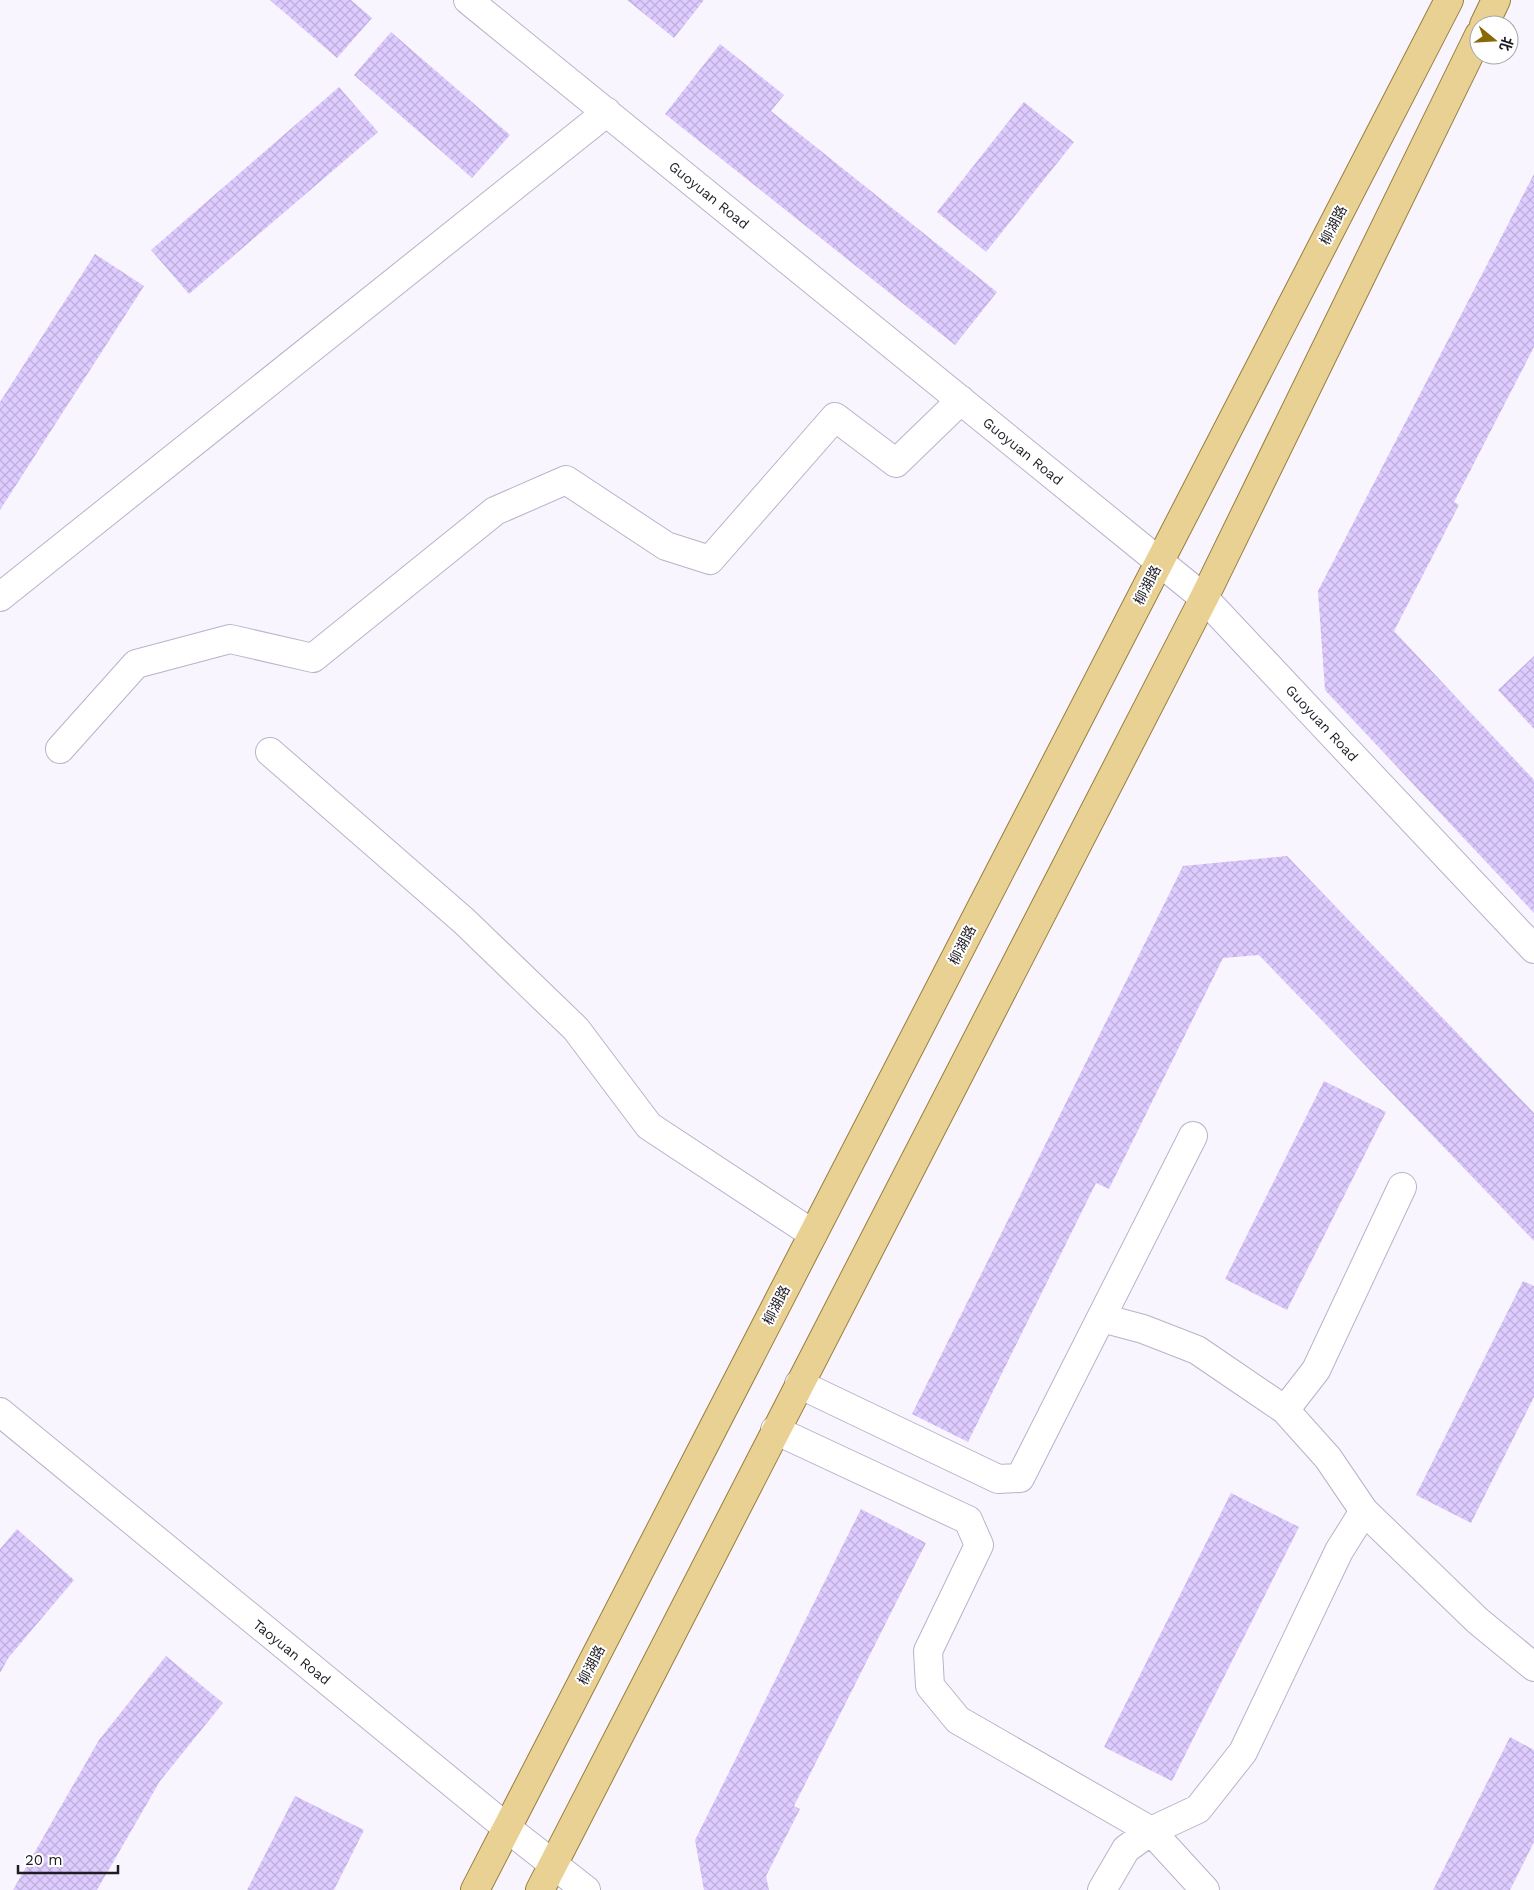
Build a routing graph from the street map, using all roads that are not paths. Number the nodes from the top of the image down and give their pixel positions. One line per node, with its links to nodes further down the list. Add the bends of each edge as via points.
1 (468, 0): 6 (street, Guoyuan Road)
2 (1449, 0): 8 (main road, 柳湖路)
3 (1496, 0): 4 (main road)
4 (1489, 15)
5 (1469, 55): 10 (main road)
6 (607, 112): 7 (street, Guoyuan Road); 9 (street)
7 (961, 400): 8 (street, Guoyuan Road); 11 (street, via 896,463 835,418 710,560 666,546 566,480 495,511 313,658 230,639 136,664)
8 (1159, 562): 10 (street, Guoyuan Road); 16 (main road, 柳湖路)
9 (0, 597)
10 (1204, 598): 13 (street, Guoyuan Road); 18 (main road)
11 (60, 749)
12 (270, 752): 16 (street, via 464,921 576,1029 649,1126)
13 (1534, 949)
14 (1193, 1136): 17 (street)
15 (1402, 1187): 19 (street, via 1316,1370)
16 (813, 1234): 24 (main road, 柳湖路)
17 (1102, 1318): 18 (street, via 1020,1478 998,1479); 19 (street, via 1143,1329 1197,1350)
18 (799, 1384): 21 (main road)
19 (1285, 1410): 22 (street, via 1328,1458)
20 (0, 1412): 24 (street, Taoyuan Road)
21 (775, 1430): 25 (street, via 968,1520 979,1545 928,1651 930,1686 958,1720); 26 (main road)
22 (1364, 1511): 23 (street, via 1478,1621); 25 (street, via 1339,1552 1243,1752 1198,1809)
23 (1534, 1667)
24 (507, 1828): 26 (street, Taoyuan Road); 27 (main road, 柳湖路)
25 (1151, 1832): 30 (street, via 1126,1849); 31 (street)
26 (554, 1863): 28 (main road); 29 (street, Taoyuan Road)
27 (475, 1890)
28 (540, 1890)
29 (586, 1890)
30 (1102, 1890)
31 (1205, 1890)

